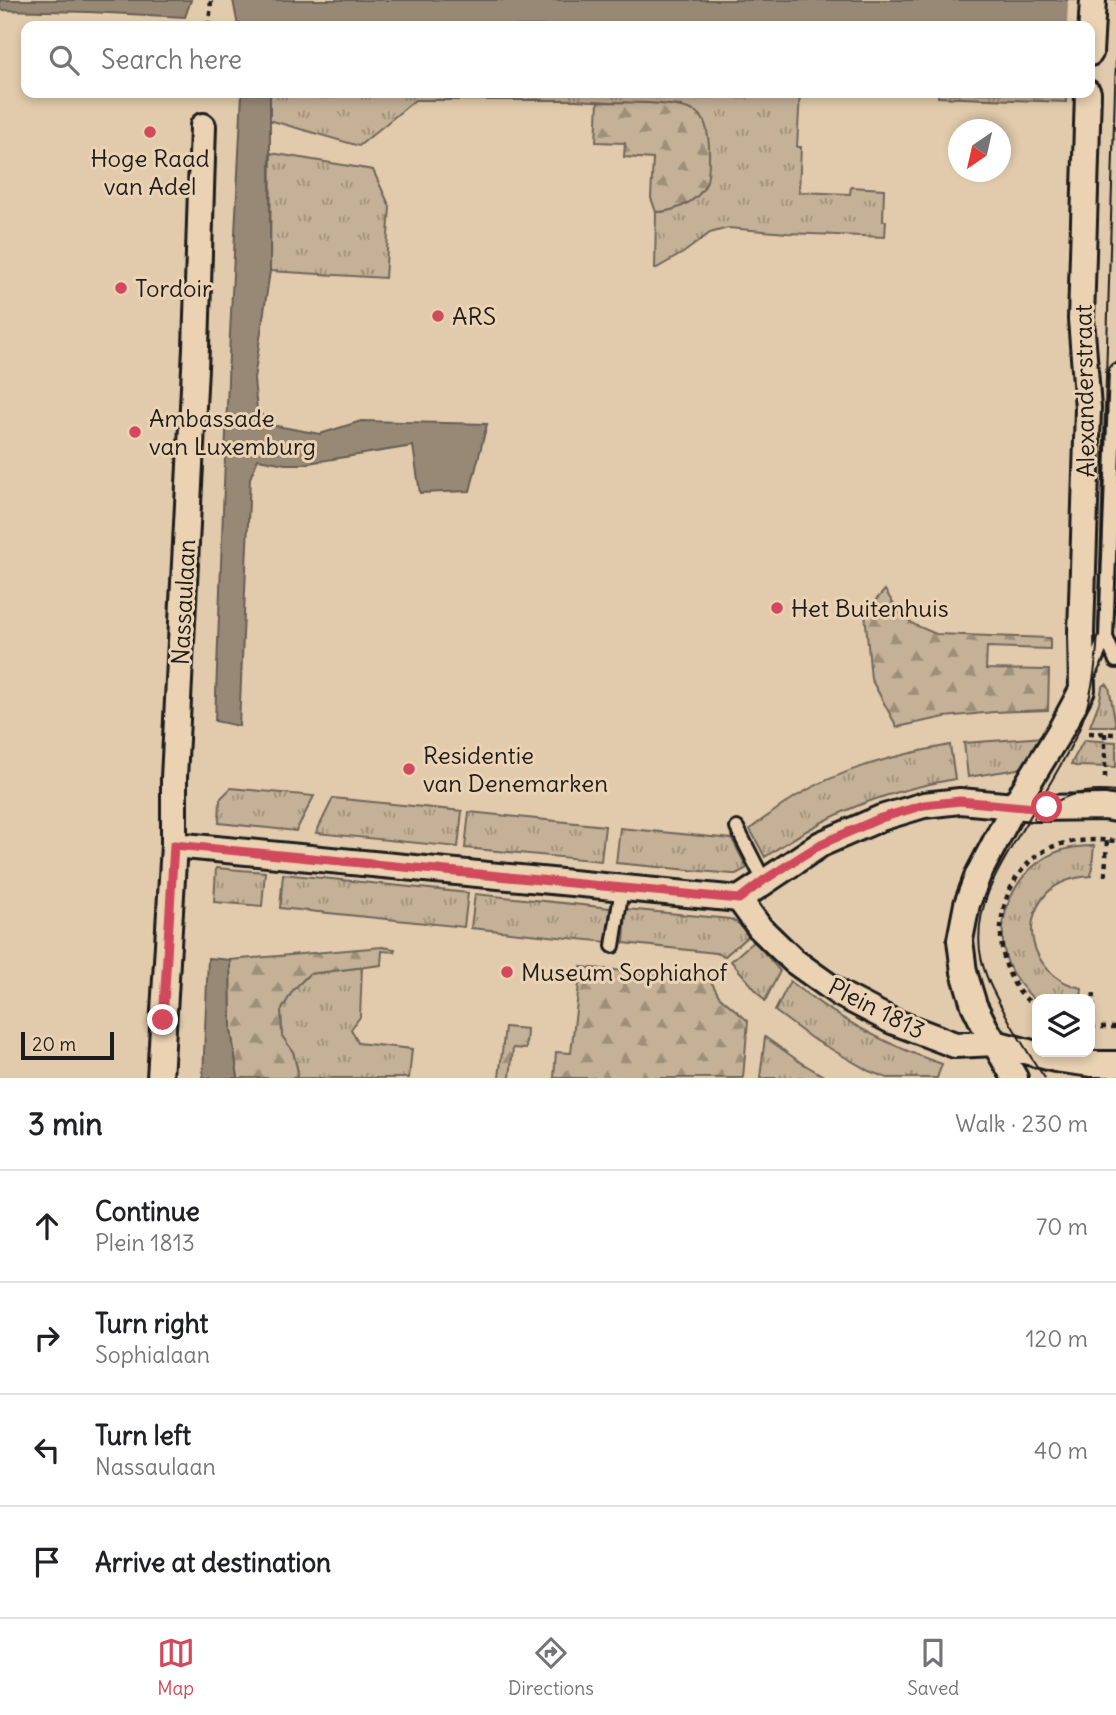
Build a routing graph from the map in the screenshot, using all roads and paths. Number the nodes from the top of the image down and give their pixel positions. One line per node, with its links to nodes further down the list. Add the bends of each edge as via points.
1 (211, 0): 3 (path)
2 (1093, 0): 4 (street)
3 (209, 21)
4 (1092, 21)
5 (1088, 98): 10 (street, Alexanderstraat, via 1081,319 1088,408)
6 (203, 126): 16 (street, Nassaulaan)
7 (1116, 371): 8 (lane, Alexanderstraat)
8 (1107, 637): 9 (lane, Alexanderstraat); 10 (lane, Alexanderstraat)
9 (1116, 661)
10 (1082, 690): 11 (street, Alexanderstraat)
11 (1014, 806): 12 (street); 18 (street, via 960,801 924,805 821,844); 27 (street, via 978,875 960,940 974,1005)
12 (1116, 809)
13 (737, 828): 18 (lane)
14 (1107, 840): 15 (path); 17 (path); 24 (path, via 1054,846 1034,858 1005,900 1001,950 1009,975)
15 (1116, 841)
16 (174, 845): 19 (street); 29 (street, Nassaulaan)
17 (1105, 876)
18 (764, 880): 20 (street)
19 (622, 888): 20 (street); 21 (lane)
20 (739, 899): 27 (street, Plein 1813, via 760,928 794,961 840,994 892,1021 956,1045)
21 (613, 946)
22 (1094, 990): 23 (path)
23 (1094, 994)
24 (1032, 1003)
25 (1095, 1027): 26 (path)
26 (1116, 1027)
27 (995, 1043): 28 (street, Plein 1813, via 1055,1059); 30 (street)
28 (1116, 1064)
29 (160, 1078)
30 (1015, 1078)

